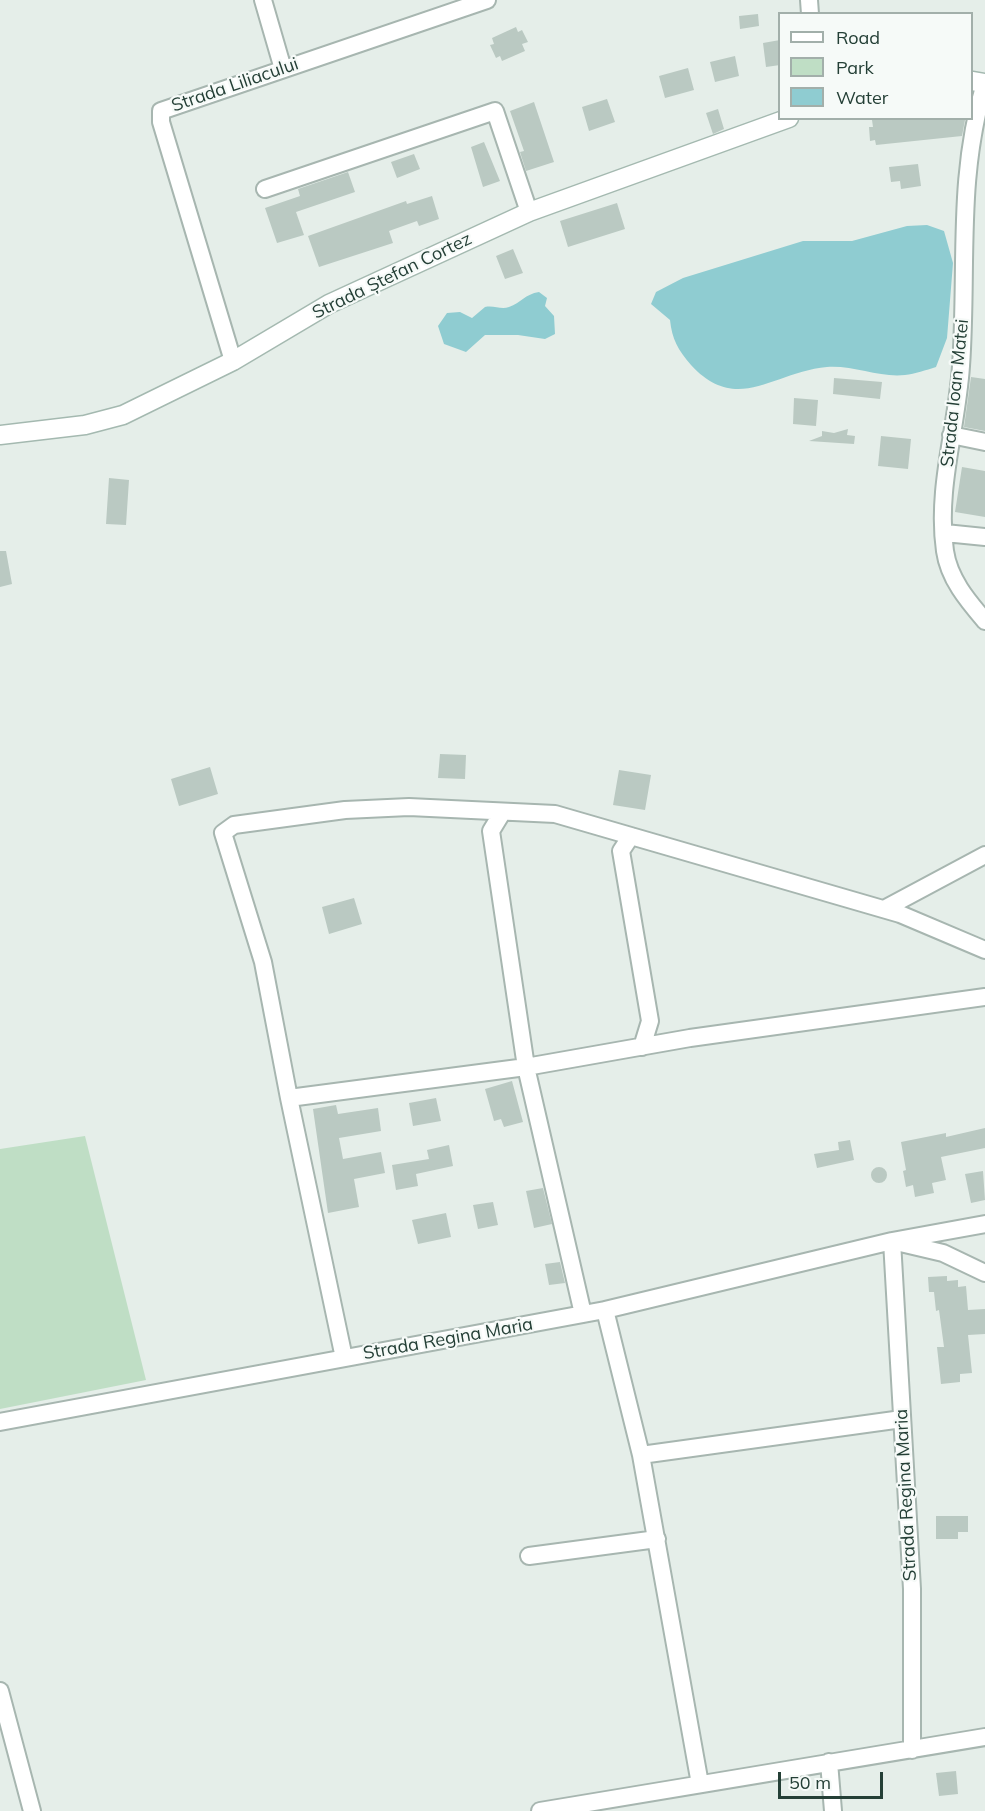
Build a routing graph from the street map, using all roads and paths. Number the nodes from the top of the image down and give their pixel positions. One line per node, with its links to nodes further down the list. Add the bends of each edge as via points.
1 (263, 0): 3 (street)
2 (488, 0): 3 (street, Strada Liliacului)
3 (283, 69): 8 (street, Strada Liliacului, via 161,111 161,122)
4 (985, 83): 10 (street, Strada Ioan Matei, via 970,141 964,203 961,369)
5 (783, 120): 7 (street, Strada Ștefan Cortez)
6 (265, 189): 7 (street, via 495,111)
7 (529, 212): 8 (street, Strada Ștefan Cortez, via 329,304)
8 (233, 361): 9 (street, Strada Ștefan Cortez, via 123,415 85,425)
9 (0, 435)
10 (951, 435): 11 (street); 12 (street, Strada Ioan Matei)
11 (985, 442)
12 (945, 533): 13 (street); 14 (street, Strada Ioan Matei, via 947,559 958,586)
13 (985, 537)
14 (985, 621)
15 (502, 813): 16 (street, via 555,814); 22 (street, via 492,831); 23 (street, via 409,807 345,810 234,825 223,833 263,962)
16 (631, 836): 18 (street); 21 (street, via 621,851 650,1021)
17 (985, 855): 18 (street)
18 (884, 909): 19 (street)
19 (985, 950)
20 (985, 997): 21 (street)
21 (642, 1047): 22 (street)
22 (525, 1067): 23 (street); 28 (street)
23 (289, 1098): 29 (street)
24 (985, 1224): 25 (street)
25 (892, 1241): 26 (street, Strada Regina Maria, via 943,1253); 27 (street, Strada Regina Maria); 30 (street, Strada Regina Maria)
26 (985, 1273)
27 (605, 1310): 28 (street, Strada Regina Maria); 32 (street)
28 (583, 1314): 29 (street, Strada Regina Maria)
29 (344, 1358): 31 (street, Strada Regina Maria)
30 (902, 1419): 32 (street); 37 (street, Strada Regina Maria, via 912,1589)
31 (0, 1422)
32 (641, 1455): 33 (street)
33 (657, 1539): 34 (street); 39 (street)
34 (529, 1556)
35 (0, 1691): 40 (street)
36 (985, 1737): 37 (street)
37 (912, 1750): 38 (street)
38 (829, 1762): 39 (street); 42 (street)
39 (700, 1784): 41 (street)
40 (32, 1811)
41 (540, 1811)
42 (833, 1811)

